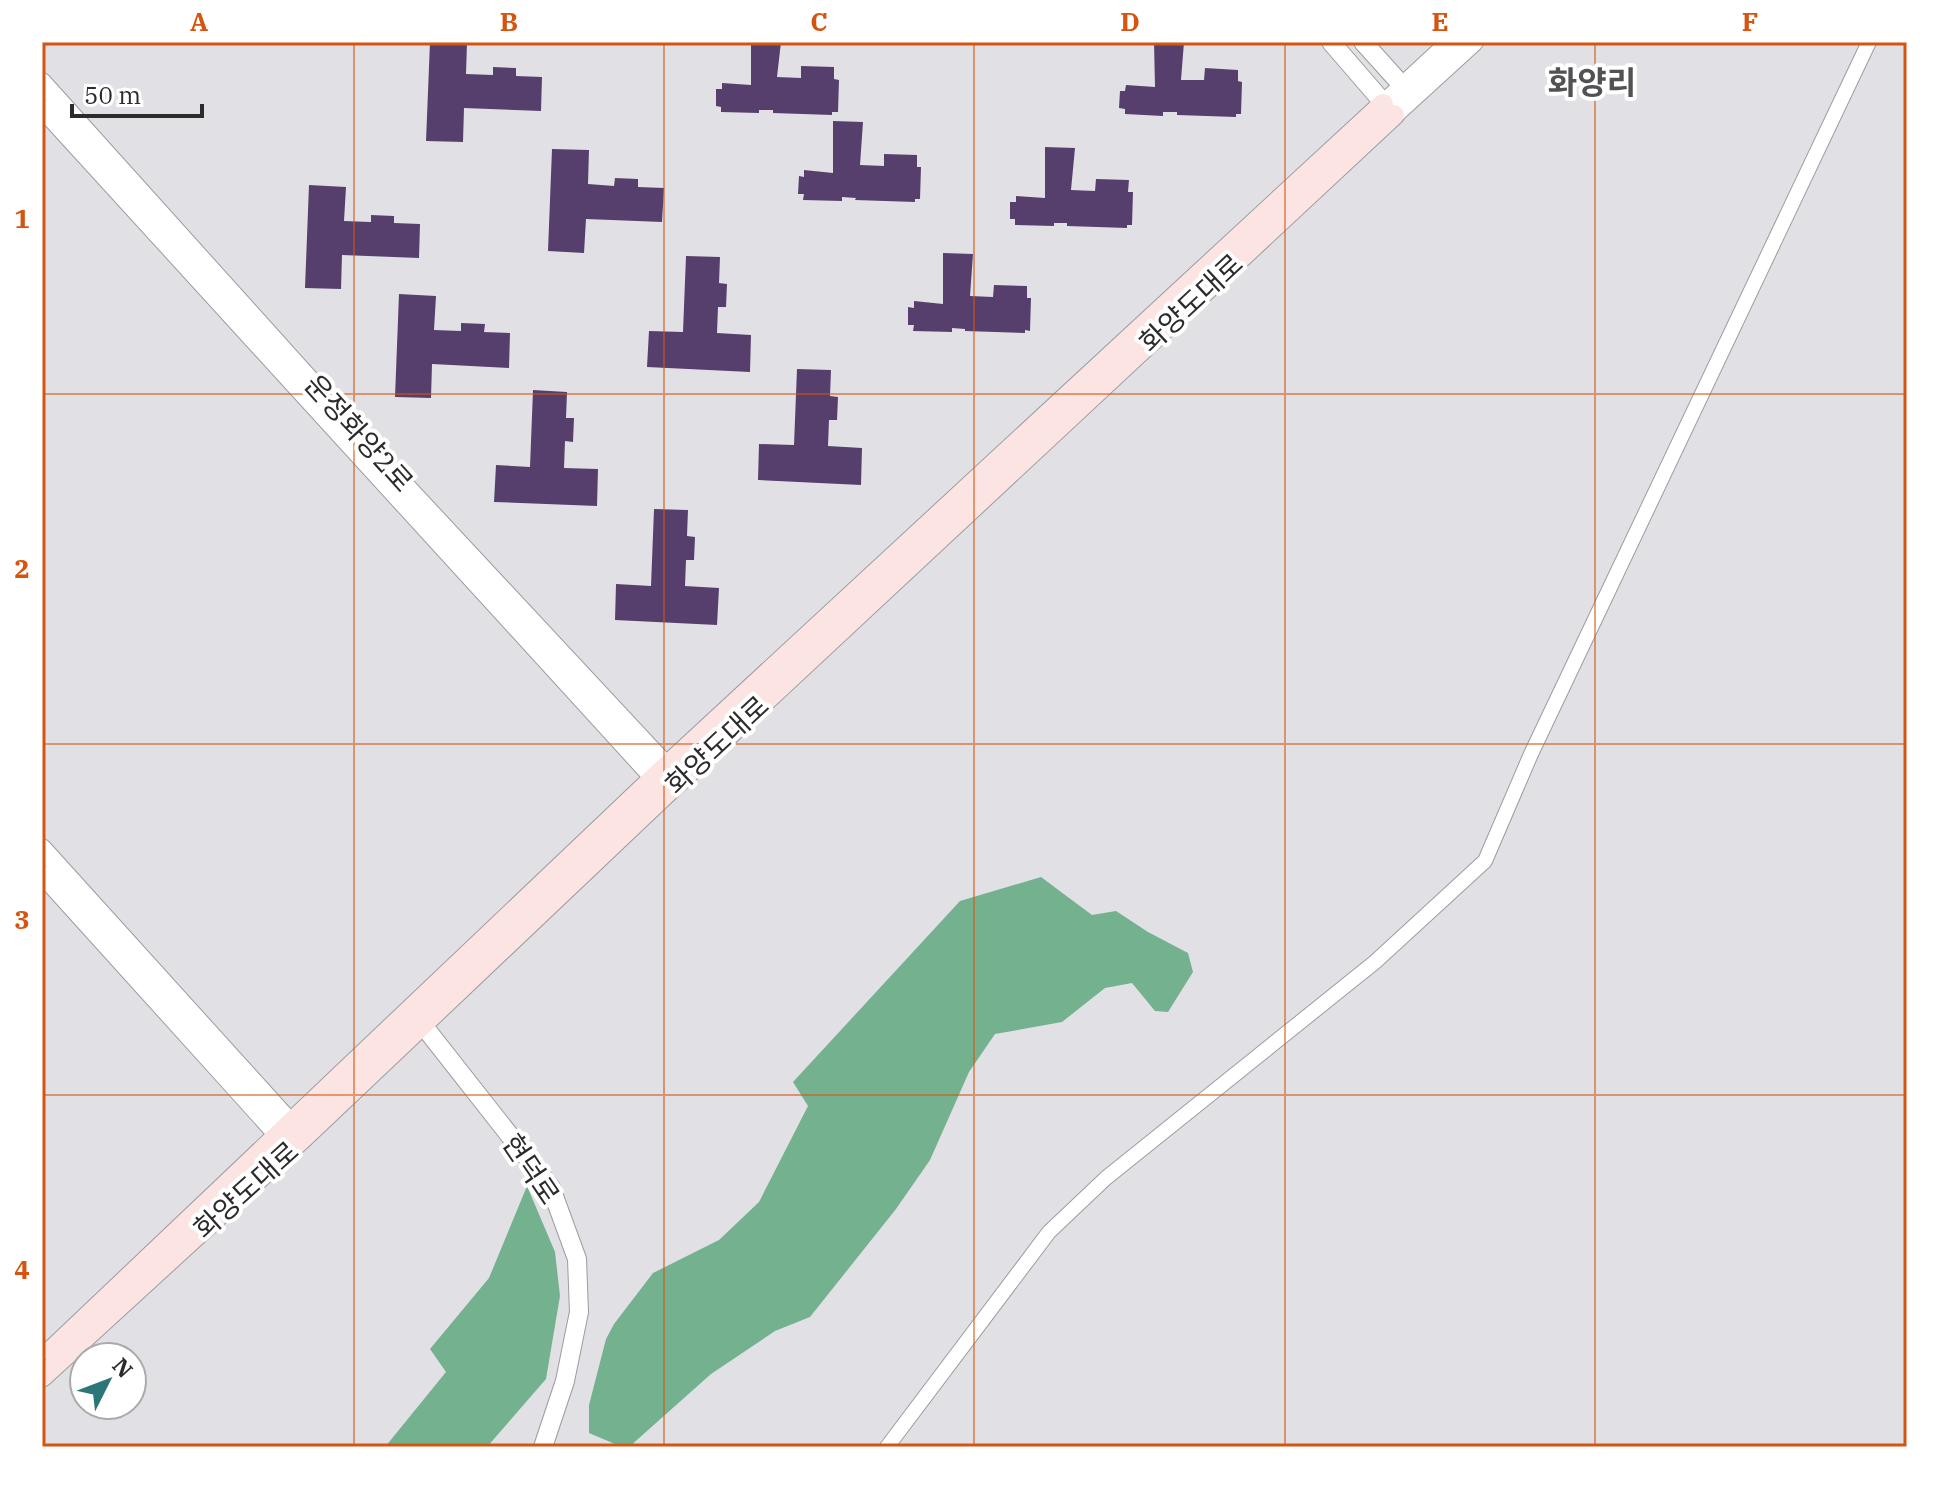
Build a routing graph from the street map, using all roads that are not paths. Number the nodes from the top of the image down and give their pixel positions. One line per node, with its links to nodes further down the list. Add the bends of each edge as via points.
1 (1331, 42): 9 (street)
2 (1363, 42): 7 (street)
3 (1450, 42): 7 (street)
4 (1474, 42): 7 (street)
5 (1869, 42): 18 (street, via 1485,861 1375,962 1106,1178 1049,1232)
6 (42, 82): 10 (street, 운정화양2로)
7 (1408, 92): 9 (street)
8 (42, 108): 10 (street, 운정화양2로)
9 (1388, 109): 10 (main road, 화양도대로)
10 (667, 779): 13 (main road, 화양도대로)
11 (42, 848): 14 (street)
12 (42, 874): 14 (street)
13 (417, 1017): 14 (main road, 화양도대로); 17 (street, 현덕로, via 551,1188 577,1259 579,1312 565,1381)
14 (291, 1136): 15 (main road, 화양도대로); 16 (main road, 화양도대로)
15 (42, 1359)
16 (42, 1377)
17 (543, 1447)
18 (887, 1447)

